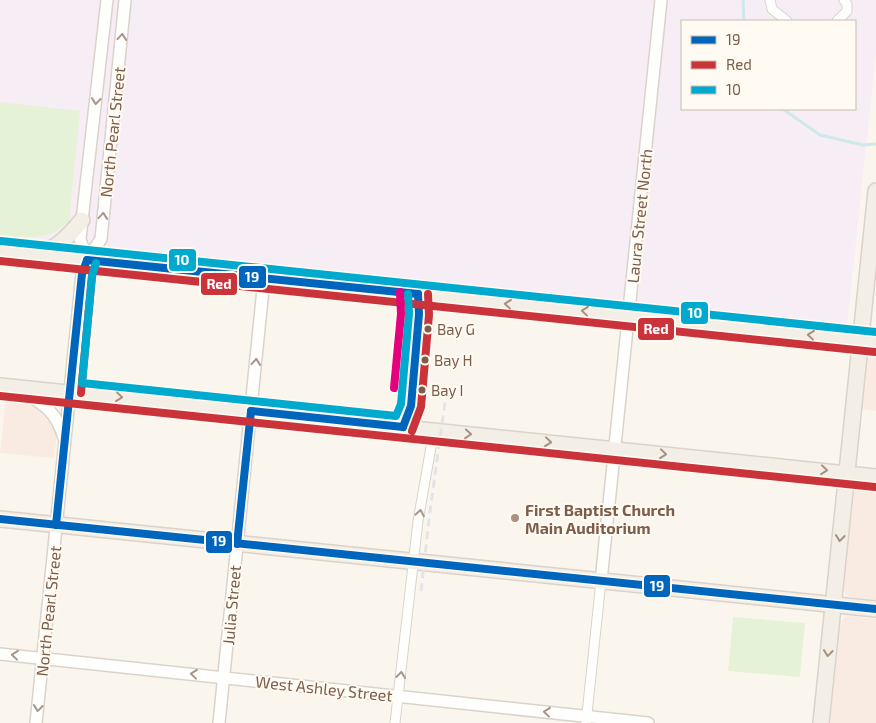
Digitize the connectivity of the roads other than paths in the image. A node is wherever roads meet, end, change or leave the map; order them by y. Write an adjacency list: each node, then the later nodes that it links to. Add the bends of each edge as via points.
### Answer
1 (107, 0): 10 (street, North Pearl Street, one-way to 10)
2 (125, 0): 13 (street, North Pearl Street, one-way to 2, via 101,239)
3 (661, 0): 15 (street, Laura Street North)
4 (770, 0): 6 (street, via 772,9)
5 (844, 0): 7 (street, via 847,11)
6 (786, 20)
7 (838, 20)
8 (876, 191): 9 (main road)
9 (875, 210): 16 (main road)
10 (82, 220): 12 (main road, via 59,244 46,252); 13 (street, North Pearl Street, via 80,238)
11 (0, 252): 12 (main road)
12 (31, 255): 13 (main road)
13 (87, 260): 14 (main road); 20 (street, North Pearl Street, via 82,274)
14 (264, 278): 15 (main road, one-way to 14); 21 (street, Julia Street, one-way to 14)
15 (628, 316): 16 (main road, one-way to 15); 24 (street, Laura Street North)
16 (860, 340): 17 (main road); 25 (main road)
17 (876, 342)
18 (0, 386): 19 (main road)
19 (16, 387): 20 (main road); 23 (street, via 53,414 61,427)
20 (70, 392): 21 (main road, one-way to 21); 23 (street, North Pearl Street)
21 (251, 411): 22 (main road); 29 (street, Julia Street)
22 (434, 430): 24 (main road, one-way to 24); 30 (street, one-way to 22)
23 (65, 444): 28 (street, North Pearl Street)
24 (614, 449): 25 (main road, one-way to 25); 31 (street, Laura Street North)
25 (847, 473): 26 (main road); 32 (main road, one-way to 32)
26 (876, 477)
27 (0, 519): 28 (main road)
28 (56, 525): 29 (main road); 35 (street, North Pearl Street)
29 (237, 544): 30 (main road); 36 (street, Julia Street)
30 (413, 562): 31 (main road); 37 (street, one-way to 30)
31 (601, 581): 32 (main road); 38 (street)
32 (833, 605): 33 (main road); 43 (main road, one-way to 43)
33 (876, 609)
34 (0, 654): 35 (street, West Ashley Street, one-way to 34)
35 (43, 658): 36 (street, West Ashley Street, one-way to 35); 39 (street, North Pearl Street, one-way to 39)
36 (224, 678): 37 (street, West Ashley Street); 40 (street, Julia Street)
37 (398, 696): 38 (street, West Ashley Street, one-way to 37); 41 (street)
38 (586, 720): 42 (street, West Ashley Street)
39 (36, 723)
40 (219, 723)
41 (396, 723)
42 (648, 723)
43 (821, 723)

